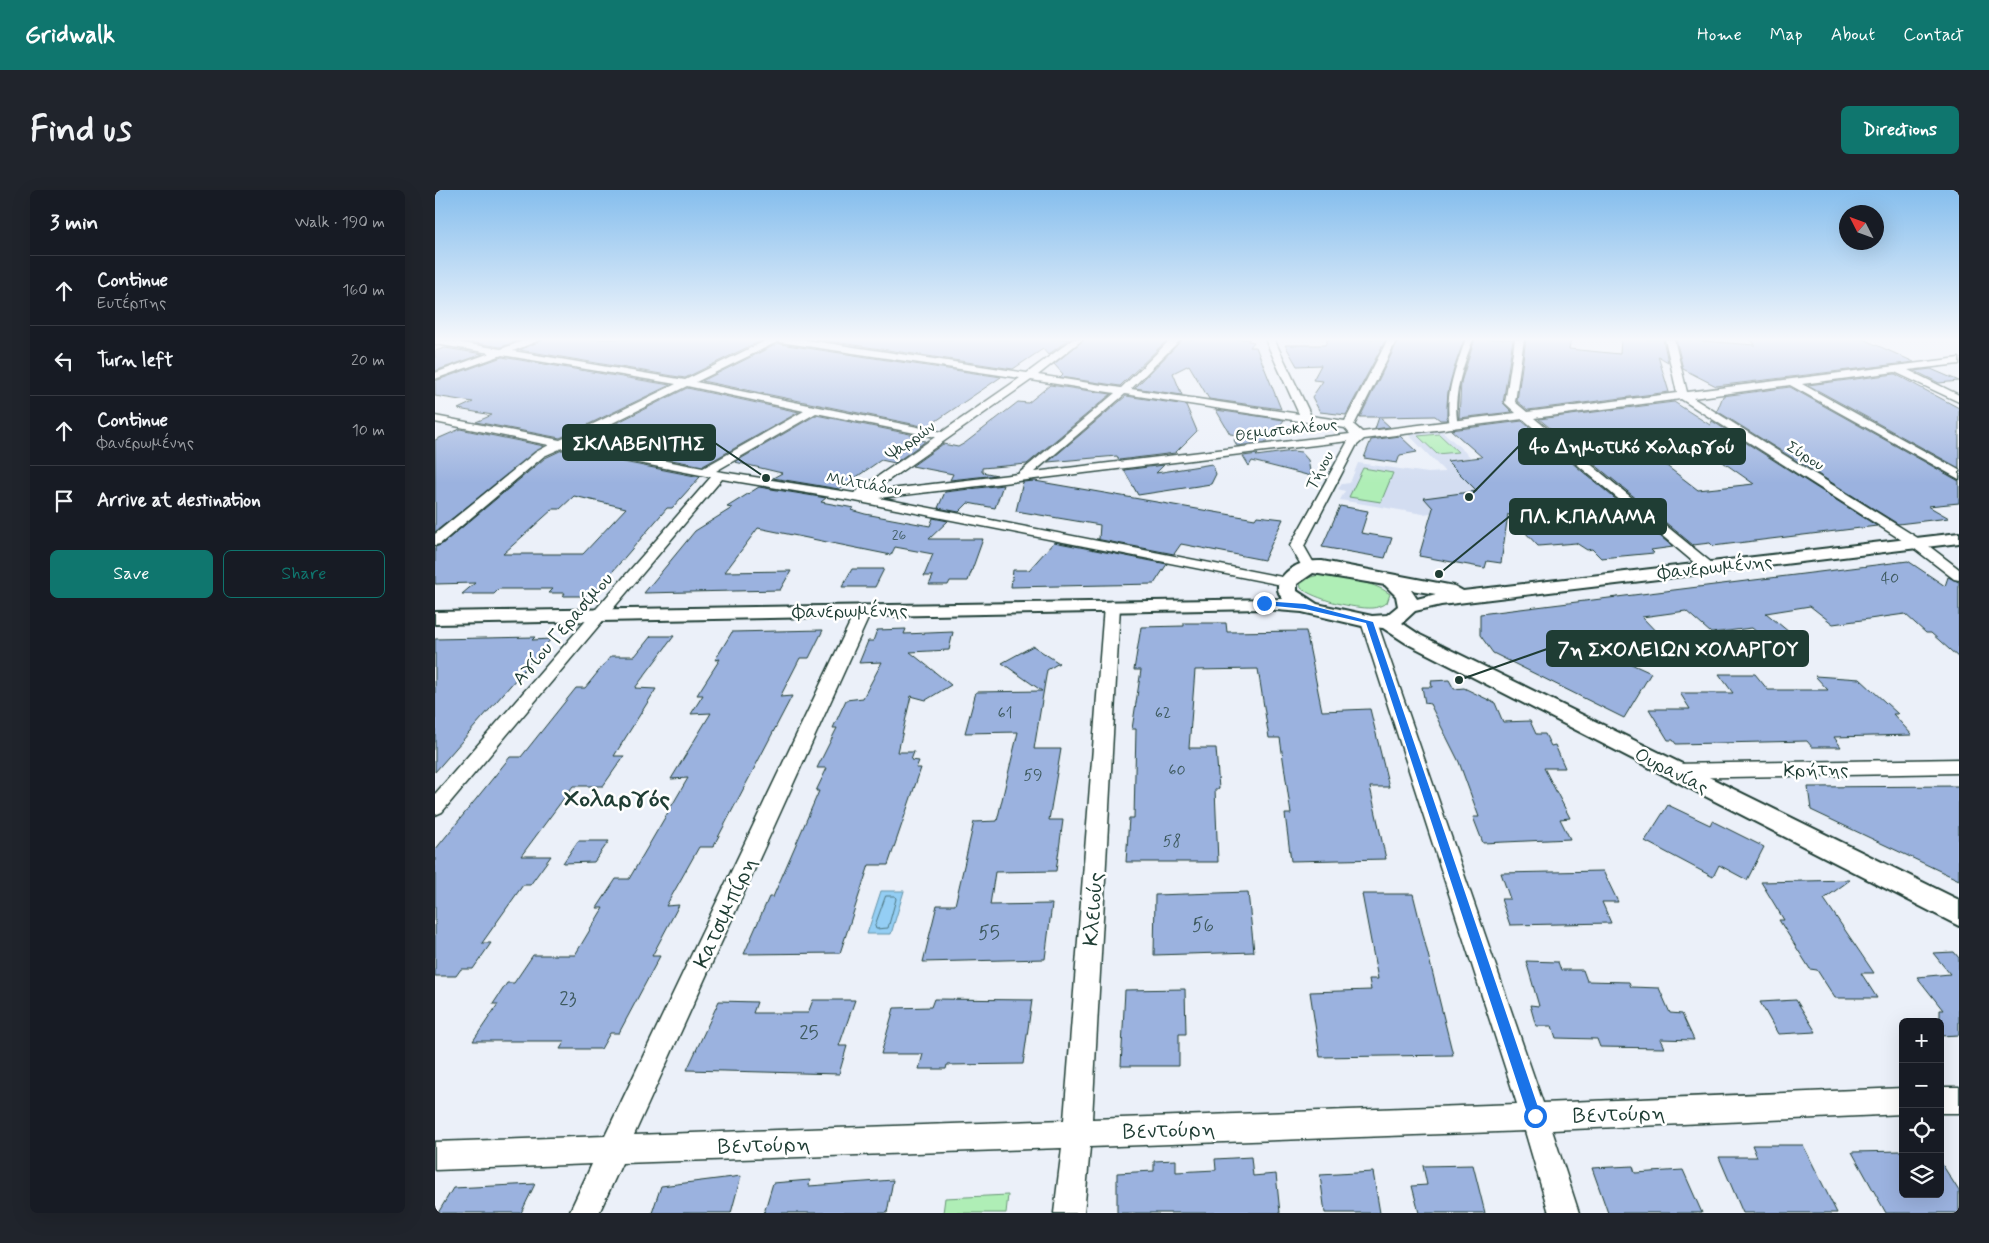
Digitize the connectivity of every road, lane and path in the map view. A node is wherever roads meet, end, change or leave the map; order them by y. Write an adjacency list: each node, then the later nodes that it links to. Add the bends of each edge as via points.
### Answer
1 (678, 387): 25 (street)
2 (704, 387): 17 (street)
3 (1015, 387): 23 (street, Ψαρρών)
4 (1094, 387): 14 (street)
5 (1127, 387): 14 (street)
6 (1291, 387): 19 (street)
7 (1368, 387): 21 (street)
8 (1456, 387): 22 (street, via 1450,414)
9 (1512, 387): 18 (street, via 1509,403)
10 (1681, 387): 15 (street)
11 (1754, 387): 15 (street, Θεμιστοκλέους)
12 (1800, 387): 28 (street)
13 (1933, 387): 16 (street)
14 (1123, 391): 19 (street); 27 (street)
15 (1683, 396): 18 (street, Θεμιστοκλέους); 32 (street, Σύρου)
16 (1959, 399)
17 (813, 410): 23 (street); 26 (street, Αγίου Γερασίμου)
18 (1525, 416): 22 (street, Θεμιστοκλέους); 34 (street)
19 (1306, 418): 21 (street)
20 (438, 422): 25 (street, Μιλτιάδου)
21 (1348, 425): 24 (street)
22 (1454, 425): 24 (street, Θεμιστοκλέους)
23 (944, 436): 29 (street, Ψαρρών)
24 (1360, 437): 27 (street, Θεμιστοκλέους); 33 (street, Τήνου, via 1351,444 1297,546)
25 (560, 443): 26 (street, Μιλτιάδου); 31 (street, via 540,454)
26 (712, 473): 29 (street, Μιλτιάδου); 44 (street, Αγίου Γερασίμου)
27 (1023, 475): 29 (street, Θεμιστοκλέους)
28 (1959, 475)
29 (855, 497): 37 (street, Μιλτιάδου)
30 (1959, 538): 32 (street, Φανερωμένης)
31 (435, 542)
32 (1916, 543): 34 (street, Φανερωμένης); 35 (street, Σύρου)
33 (1309, 567): 36 (street, Φανερωμένης); 37 (street, Φανερωμένης)
34 (1708, 567): 38 (street, Φανερωμένης)
35 (1959, 576)
36 (1392, 582): 38 (street, Φανερωμένης); 42 (street, via 1403,592)
37 (1288, 587): 39 (street, Φανερωμένης, via 1279,600); 41 (street)
38 (1471, 595): 42 (street, Φανερωμένης)
39 (1264, 603): 40 (street, Φανερωμένης); 41 (street, Φανερωμένης)
40 (1112, 606): 43 (street, Φανερωμένης); 55 (street, Κλειούς)
41 (1305, 606): 46 (street, Ουρανίας)
42 (1408, 607): 46 (street, via 1401,616)
43 (864, 610): 44 (street, Φανερωμένης); 56 (street, Κατσιμπίρη)
44 (601, 615): 45 (street, Φανερωμένης); 49 (street, Αγίου Γερασίμου)
45 (435, 618)
46 (1378, 622): 48 (street, Ουρανίας); 54 (street)
47 (1959, 766): 48 (street, Κρήτης)
48 (1673, 771): 50 (street, Ουρανίας)
49 (435, 807)
50 (1959, 914)
51 (1944, 1100): 52 (street)
52 (1959, 1100)
53 (1899, 1101): 54 (street, Βεντούρη)
54 (1535, 1116): 55 (street, Βεντούρη); 60 (street)
55 (1077, 1132): 56 (street, Βεντούρη); 59 (street, Κλειούς)
56 (614, 1150): 57 (street, Βεντούρη); 58 (street, Κατσιμπίρη)
57 (435, 1156)
58 (583, 1213)
59 (1069, 1213)
60 (1564, 1213)

